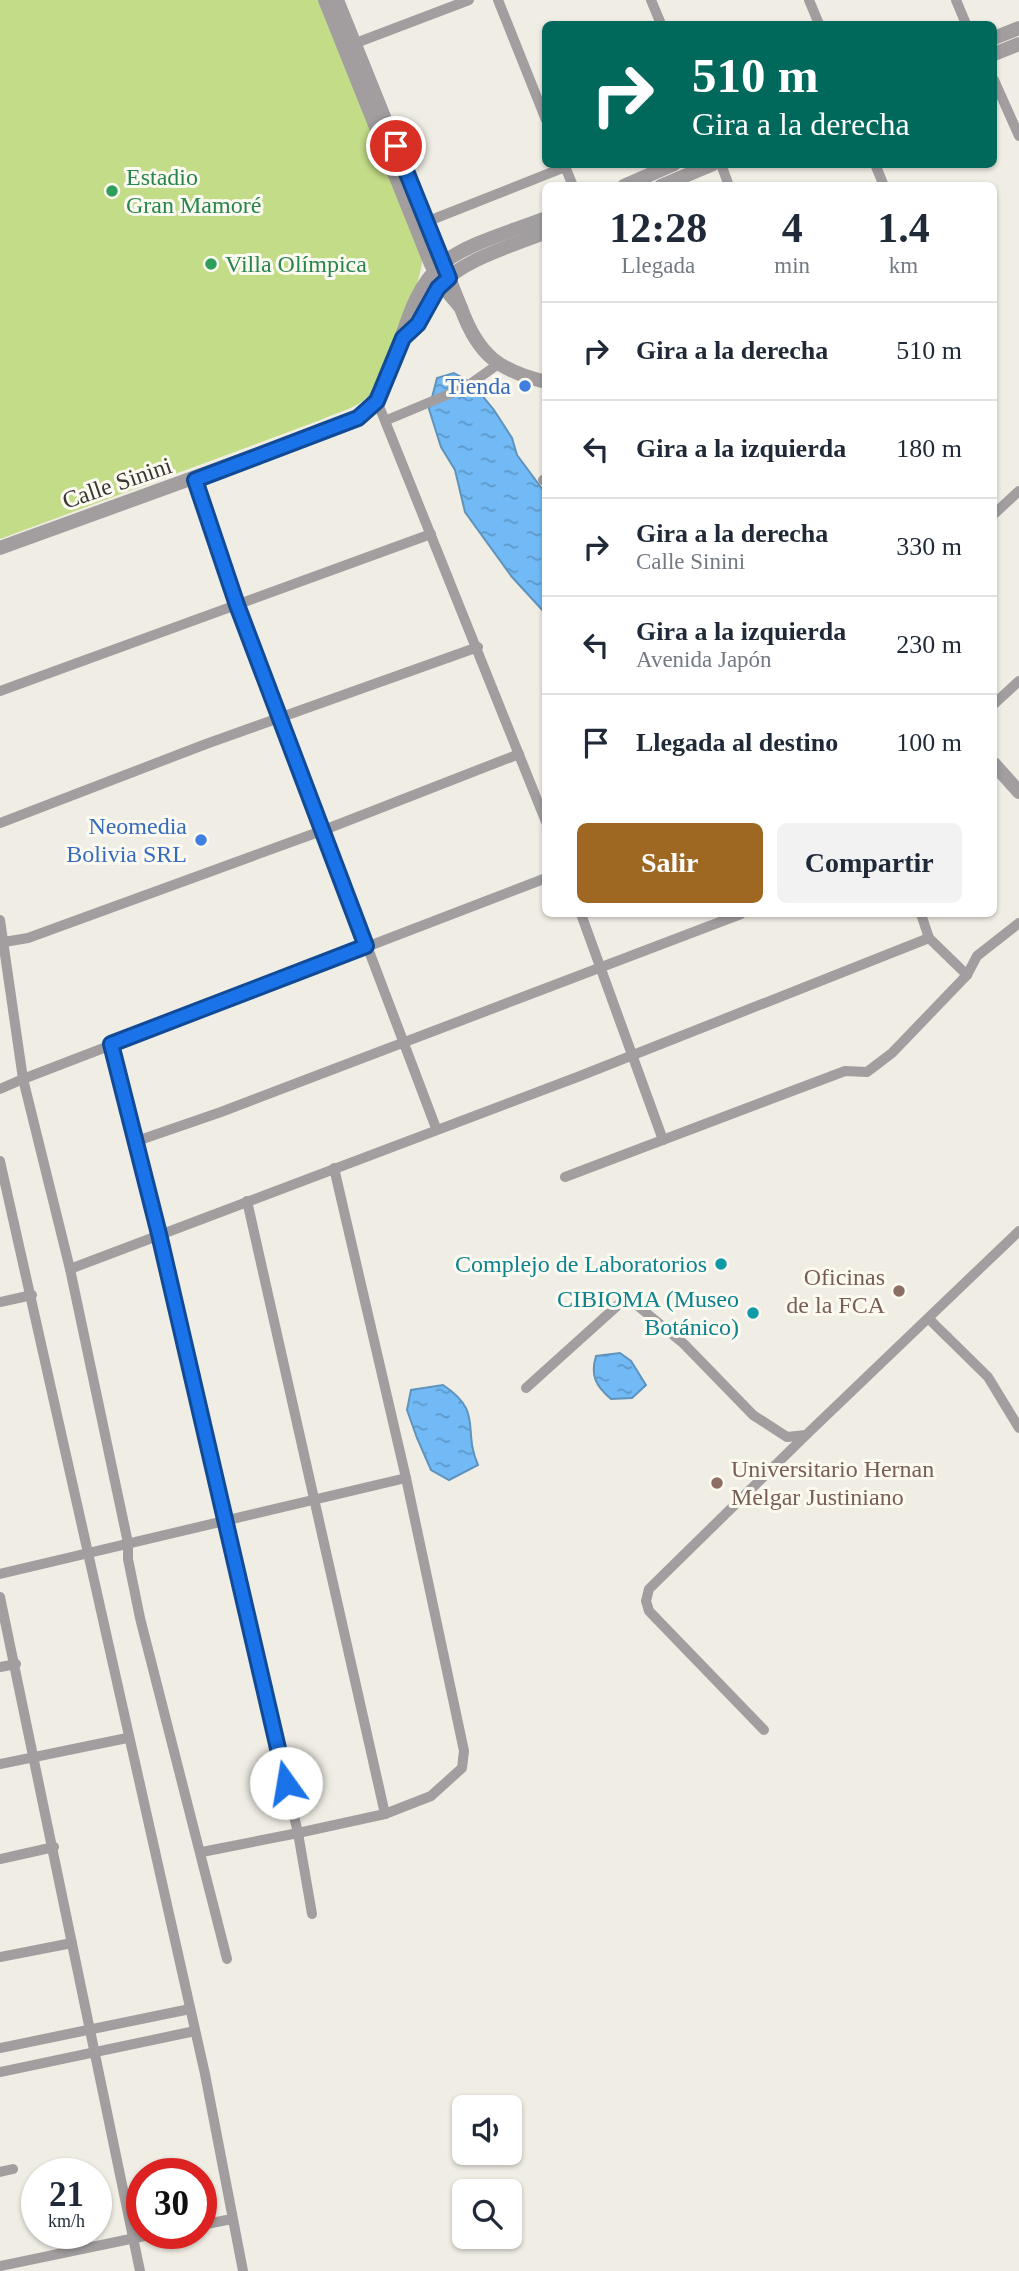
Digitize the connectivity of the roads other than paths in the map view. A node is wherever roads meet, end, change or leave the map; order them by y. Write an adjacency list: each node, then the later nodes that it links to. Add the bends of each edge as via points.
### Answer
1 (325, 0): 14 (street)
2 (337, 0): 14 (street)
3 (469, 0): 14 (street)
4 (498, 0): 17 (street)
5 (651, 0): 8 (street)
6 (809, 0): 9 (street)
7 (956, 0): 10 (street)
8 (660, 21)
9 (818, 21)
10 (965, 21)
11 (1019, 28): 12 (street)
12 (997, 37)
13 (1019, 44): 15 (street)
14 (350, 46): 24 (street); 26 (street)
15 (997, 53)
16 (997, 86): 18 (street)
17 (542, 110)
18 (1019, 136)
19 (560, 168): 24 (street)
20 (702, 168): 21 (street)
21 (680, 176): 22 (street)
22 (646, 182)
23 (542, 220): 26 (street, via 462,252)
24 (426, 222): 26 (street)
25 (542, 234): 26 (street)
26 (442, 274): 27 (street, via 478,343); 29 (street, via 418,324 403,338)
27 (497, 365): 28 (street); 30 (street, via 466,387)
28 (542, 381)
29 (377, 401): 30 (street); 31 (street, Calle Sinini, via 347,423)
30 (387, 420): 34 (street)
31 (195, 480): 35 (street, Calle Sinini); 36 (street)
32 (1019, 491): 33 (street)
33 (997, 511)
34 (431, 534): 36 (street); 37 (street)
35 (0, 548)
36 (237, 605): 39 (street); 41 (street)
37 (478, 647): 41 (street); 42 (street)
38 (1019, 681): 40 (street)
39 (0, 691)
40 (997, 701)
41 (281, 719): 46 (street); 47 (street)
42 (519, 754): 45 (street); 47 (street)
43 (997, 767): 44 (street)
44 (1019, 792)
45 (542, 812)
46 (0, 823)
47 (324, 830): 55 (street, via 28,938); 56 (street)
48 (542, 880): 56 (street)
49 (582, 917): 57 (street)
50 (733, 917): 57 (street)
51 (922, 917): 54 (street)
52 (0, 920): 55 (street)
53 (1019, 923): 58 (street, via 977,956)
54 (929, 939): 58 (street); 61 (street)
55 (4, 942): 62 (street)
56 (366, 946): 59 (street); 60 (street)
57 (601, 966): 59 (street); 61 (street)
58 (967, 975): 65 (street, via 892,1053 867,1072 845,1071)
59 (404, 1043): 64 (street); 66 (street)
60 (111, 1044): 62 (street); 66 (street)
61 (633, 1056): 64 (street); 65 (street)
62 (23, 1079): 63 (street); 73 (street)
63 (0, 1089)
64 (436, 1128): 68 (street)
65 (663, 1140): 69 (street)
66 (134, 1142): 72 (street)
67 (0, 1161): 74 (street)
68 (334, 1168): 70 (street); 80 (street)
69 (565, 1177)
70 (247, 1201): 72 (street); 81 (street)
71 (1019, 1231): 76 (street)
72 (159, 1234): 73 (street); 82 (street)
73 (70, 1269): 83 (street)
74 (32, 1295): 75 (street); 84 (street)
75 (0, 1302)
76 (929, 1319): 78 (street, via 988,1377); 79 (street)
77 (526, 1388): 79 (street, via 627,1297 684,1344 753,1415 787,1437)
78 (1019, 1428)
79 (806, 1435): 89 (street, via 649,1589 646,1601 649,1611)
80 (406, 1478): 81 (street); 93 (street, via 464,1751 462,1768 431,1796)
81 (316, 1500): 82 (street); 93 (street)
82 (226, 1520): 83 (street); 94 (street)
83 (128, 1543): 84 (street); 96 (street, via 140,1618)
84 (87, 1554): 85 (street); 90 (street)
85 (0, 1574)
86 (0, 1597): 87 (street)
87 (16, 1664): 88 (street); 91 (street)
88 (0, 1667)
89 (764, 1730)
90 (127, 1738): 91 (street); 102 (street)
91 (36, 1756): 92 (street); 95 (street)
92 (0, 1764)
93 (385, 1814): 94 (street)
94 (298, 1833): 96 (street); 98 (street)
95 (54, 1847): 97 (street); 99 (street)
96 (202, 1852): 101 (street)
97 (0, 1858)
98 (312, 1914)
99 (72, 1943): 100 (street); 103 (street)
100 (0, 1957)
101 (227, 1959)
102 (190, 2009): 103 (street); 104 (street)
103 (90, 2028): 105 (street); 106 (street)
104 (195, 2031): 106 (street); 111 (street)
105 (0, 2048)
106 (95, 2052): 107 (street); 110 (street)
107 (0, 2072)
108 (13, 2169): 109 (street)
109 (0, 2172)
110 (126, 2204)
111 (232, 2219): 112 (street); 117 (street)
112 (217, 2222)
113 (126, 2239): 115 (street)
114 (135, 2249): 116 (street)
115 (0, 2266)
116 (140, 2271)
117 (243, 2271)

